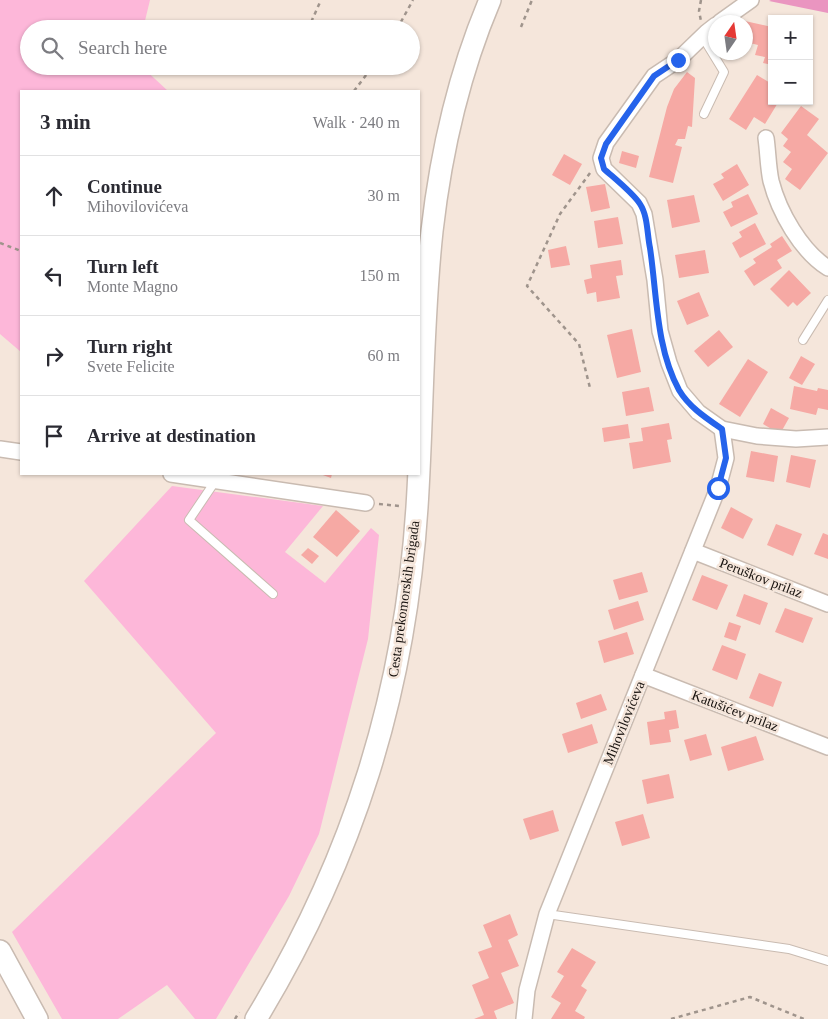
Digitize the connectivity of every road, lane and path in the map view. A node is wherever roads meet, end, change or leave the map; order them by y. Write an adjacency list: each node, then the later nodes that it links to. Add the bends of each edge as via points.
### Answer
1 (321, 0): 8 (path)
2 (413, 0): 9 (path)
3 (532, 0): 10 (path)
4 (700, 0): 11 (path, via 699,16)
5 (751, 0): 7 (street)
6 (489, 2): 25 (main road, Cesta prekomorskih brigada, via 452,117 437,193 426,310)
7 (730, 15)
8 (312, 20)
9 (402, 20)
10 (520, 27)
11 (708, 31): 17 (street, via 678,60 654,76 606,144)
12 (719, 60): 15 (lane, via 724,72)
13 (366, 75): 14 (path)
14 (355, 90)
15 (704, 114)
16 (766, 138): 20 (street, via 771,181 786,219 801,242)
17 (601, 158): 23 (path, via 560,214 527,286 579,344); 24 (street, via 604,169 639,203 644,214 660,331 668,363 680,391 698,412)
18 (0, 243): 19 (path)
19 (20, 251)
20 (828, 268)
21 (828, 300): 22 (lane)
22 (803, 340)
23 (590, 388)
24 (722, 429): 26 (street, via 777,438); 36 (street, Mihovilovićeva, via 726,458)
25 (420, 432)
26 (828, 437)
27 (0, 449): 28 (street)
28 (20, 452)
29 (178, 475): 31 (street)
30 (418, 475): 44 (main road, Cesta prekomorskih brigada, via 405,618 369,774 326,888 285,971)
31 (216, 480): 33 (street); 37 (lane, via 189,520)
32 (400, 498): 34 (path)
33 (366, 503): 34 (path)
34 (400, 506): 35 (path)
35 (400, 511)
36 (693, 551): 38 (street, Peruškov prilaz); 39 (street, Mihovilovićeva)
37 (273, 594)
38 (828, 604)
39 (643, 675): 40 (street, Katušićev prilaz); 41 (street, Mihovilovićeva)
40 (828, 747)
41 (547, 914): 43 (lane, via 789,949); 47 (street, Mihovilovićeva, via 527,990)
42 (0, 951): 45 (main road)
43 (828, 961)
44 (248, 1015): 46 (path)
45 (37, 1019)
46 (235, 1019)
47 (524, 1019)
48 (672, 1019): 49 (path, via 750,997)
49 (804, 1019)

